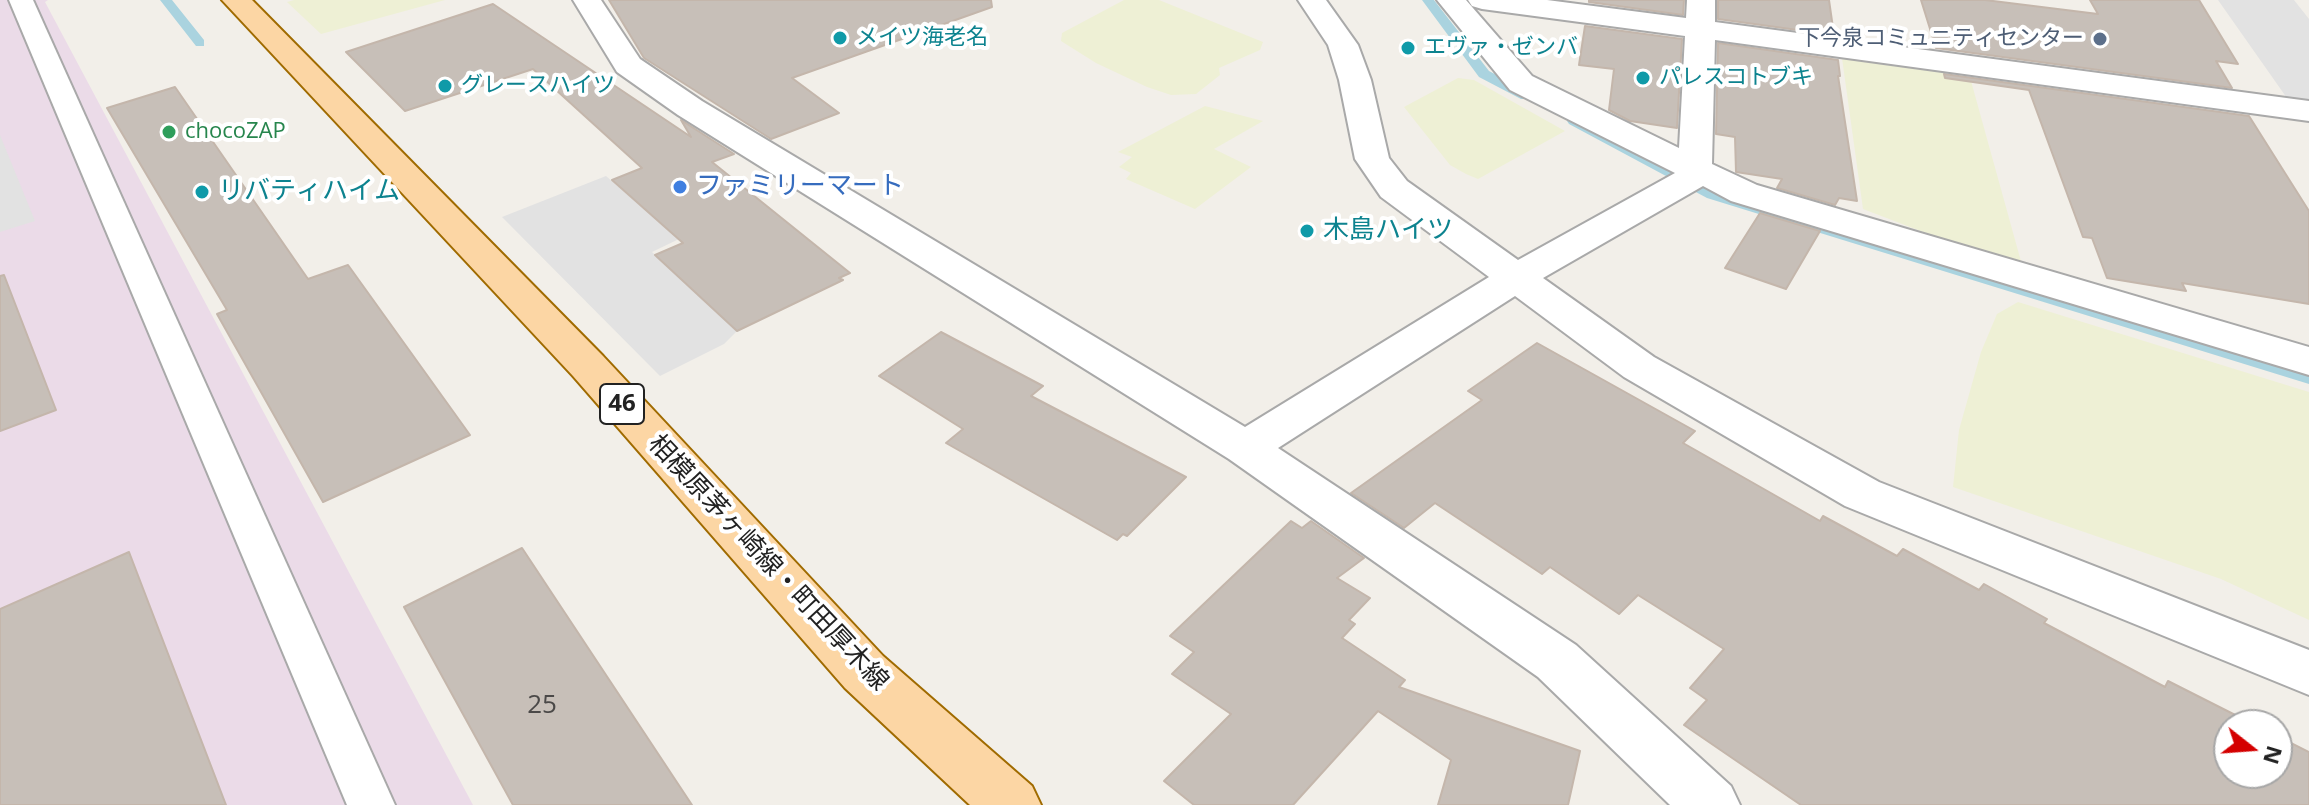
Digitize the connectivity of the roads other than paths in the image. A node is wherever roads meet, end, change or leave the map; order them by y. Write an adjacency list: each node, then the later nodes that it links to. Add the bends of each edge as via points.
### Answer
1 (21, 0): 14 (lane)
2 (236, 0): 15 (main road, 相模原茅ヶ崎線・町田厚木線 / 46, via 588,366 864,672)
3 (587, 0): 12 (street, via 628,65 690,108)
4 (1312, 0): 10 (street, via 1343,45 1372,159 1394,189)
5 (1451, 0): 9 (street, via 1521,83)
6 (1482, 0): 7 (street)
7 (1701, 14): 8 (street); 9 (street)
8 (2309, 111)
9 (1686, 179): 10 (street); 11 (street)
10 (1515, 278): 12 (street); 13 (street, via 1639,367 1862,494)
11 (2309, 361)
12 (1245, 448): 16 (street, via 1557,661)
13 (2309, 673)
14 (371, 805)
15 (1011, 805)
16 (1710, 805)

